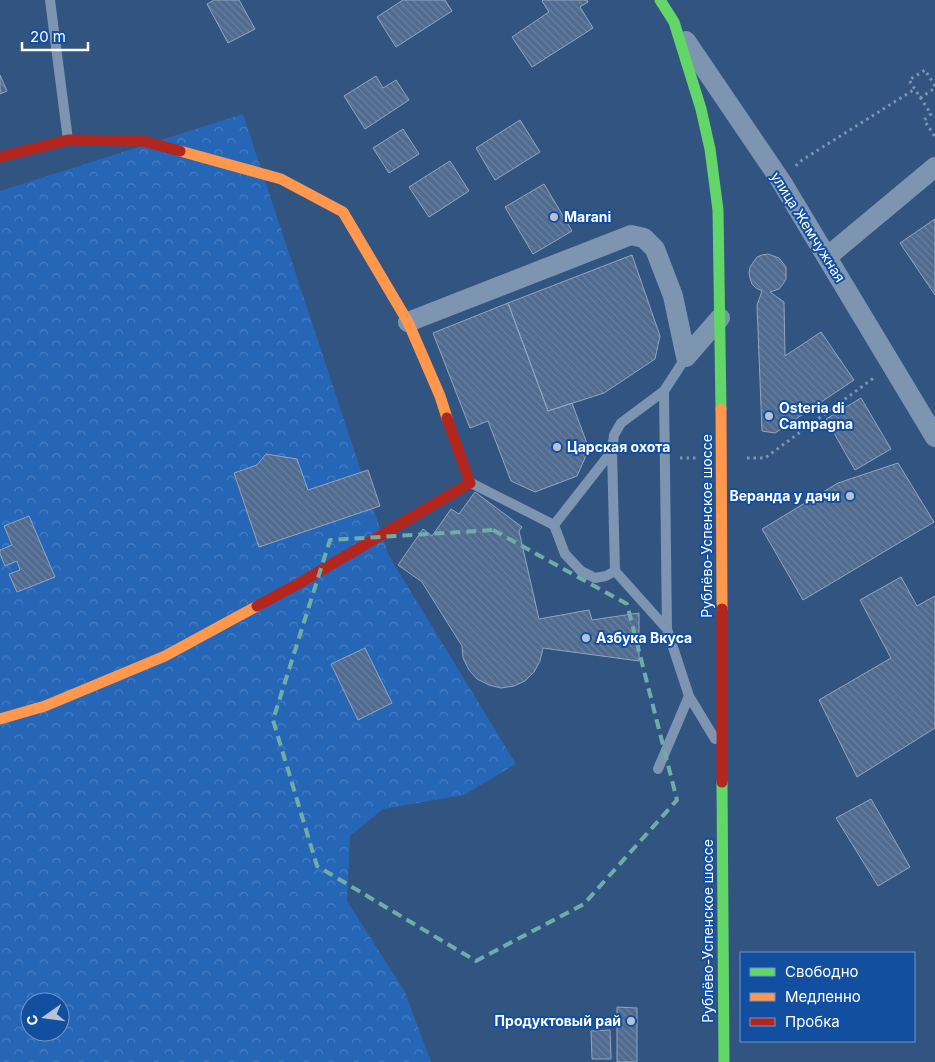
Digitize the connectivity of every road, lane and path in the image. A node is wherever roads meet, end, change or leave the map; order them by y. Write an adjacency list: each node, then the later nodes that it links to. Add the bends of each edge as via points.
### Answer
1 (50, 0): 8 (lane)
2 (660, 0): 3 (street, Рублёво-Успенское шоссе)
3 (674, 22): 12 (street, улица Жемчужная, via 781,181); 13 (street, Рублёво-Успенское шоссе, via 710,149 718,210)
4 (935, 87): 5 (path, via 925,70 909,80); 6 (path)
5 (915, 89): 6 (path); 10 (path)
6 (920, 98): 7 (path, via 931,114 924,120)
7 (935, 137)
8 (68, 140): 9 (street); 14 (street, via 143,141 281,179 312,195 343,212)
9 (0, 157)
10 (799, 162)
11 (935, 167): 12 (street)
12 (827, 257): 16 (street, улица Жемчужная)
13 (720, 318): 15 (street); 29 (street, Рублёво-Успенское шоссе)
14 (408, 322): 15 (street, via 631,235 644,238 654,249 673,296); 23 (street, via 440,396)
15 (686, 358): 17 (lane)
16 (892, 364): 18 (street, улица Жемчужная); 22 (path, via 766,458)
17 (664, 391): 19 (lane, via 621,422 614,435); 20 (lane)
18 (935, 437)
19 (612, 451): 24 (lane); 25 (lane)
20 (665, 458): 21 (path); 26 (lane)
21 (700, 458)
22 (747, 458)
23 (470, 482): 24 (lane); 28 (street, via 298,584 165,656 45,706)
24 (554, 525): 25 (lane, via 565,554 581,571 595,578)
25 (615, 571): 26 (lane)
26 (667, 629): 27 (lane)
27 (689, 696): 29 (lane); 30 (lane)
28 (0, 719)
29 (722, 752): 31 (street, Рублёво-Успенское шоссе)
30 (658, 769)
31 (724, 1062)

